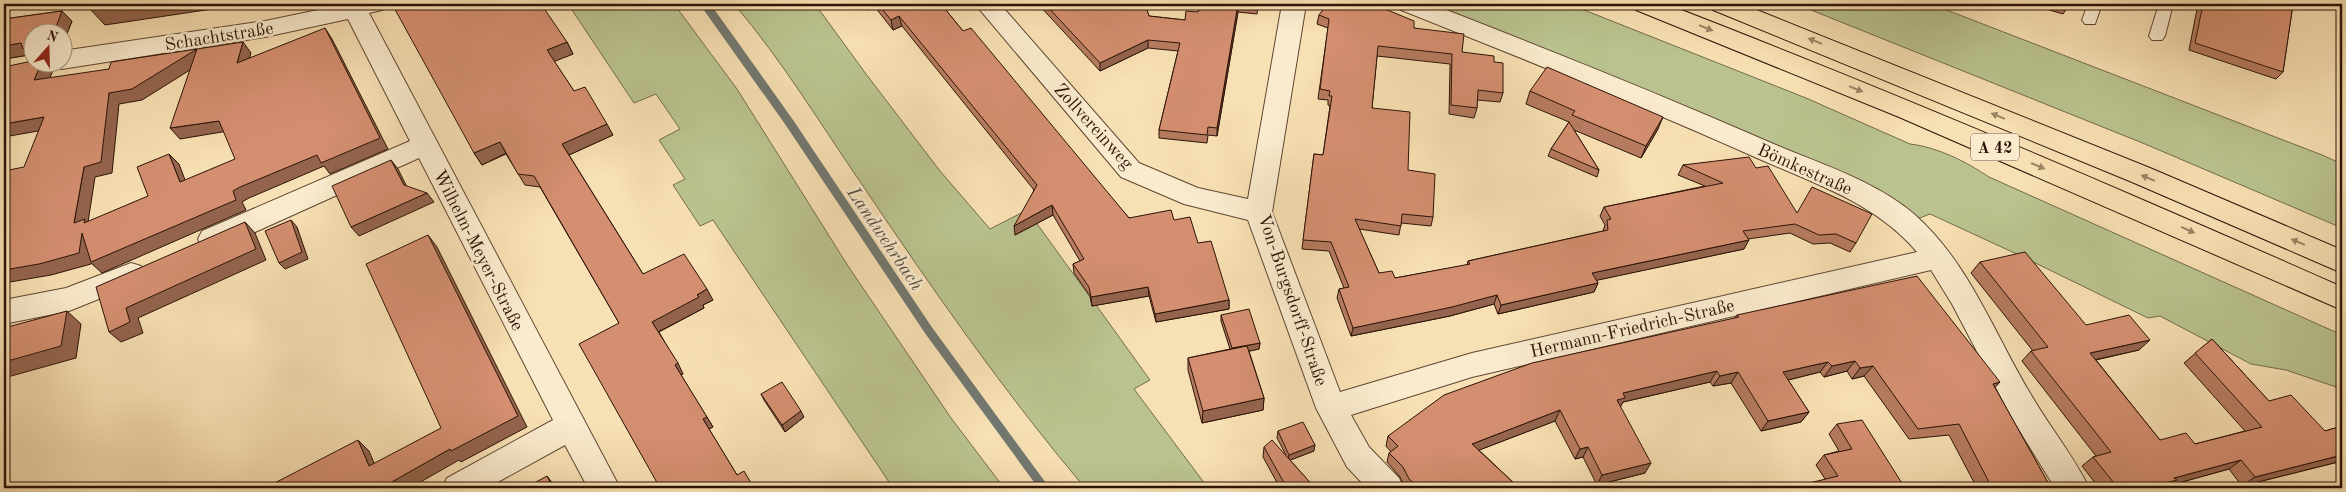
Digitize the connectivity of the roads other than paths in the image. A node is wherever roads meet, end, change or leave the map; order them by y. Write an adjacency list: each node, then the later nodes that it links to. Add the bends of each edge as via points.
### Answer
1 (987, 4): 13 (street, Zollvereinweg, via 1130,170 1193,197)
2 (1294, 4): 13 (street, Von-Burgsdorff-Straße)
3 (1408, 4): 15 (street, Bömkestraße, via 1590,75 1851,189 1903,219)
4 (1644, 4): 18 (highway, A 42, one-way to 18, via 1950,128)
5 (1721, 4): 16 (highway, A 42, one-way to 5, via 2141,175)
6 (2096, 4): 9 (lane)
7 (2166, 4): 10 (lane)
8 (365, 7): 11 (street, Schachtstraße, via 265,29); 12 (street, Wilhelm-Meyer-Straße)
9 (2090, 20)
10 (2157, 36)
11 (72, 59)
12 (425, 145): 14 (street); 21 (street, Wilhelm-Meyer-Straße)
13 (1259, 212): 20 (street, Von-Burgsdorff-Straße)
14 (191, 248)
15 (1936, 258): 20 (street, Hermann-Friedrich-Straße, via 1472,365); 25 (street, Bömkestraße, via 2031,426)
16 (2342, 262)
17 (155, 264): 19 (street, via 69,299)
18 (2342, 299)
19 (4, 312)
20 (1331, 408): 24 (street, Von-Burgsdorff-Straße, via 1358,457)
21 (571, 426): 22 (street); 23 (street, Wilhelm-Meyer-Straße)
22 (458, 488)
23 (604, 488)
24 (1388, 488)
25 (2073, 488)

